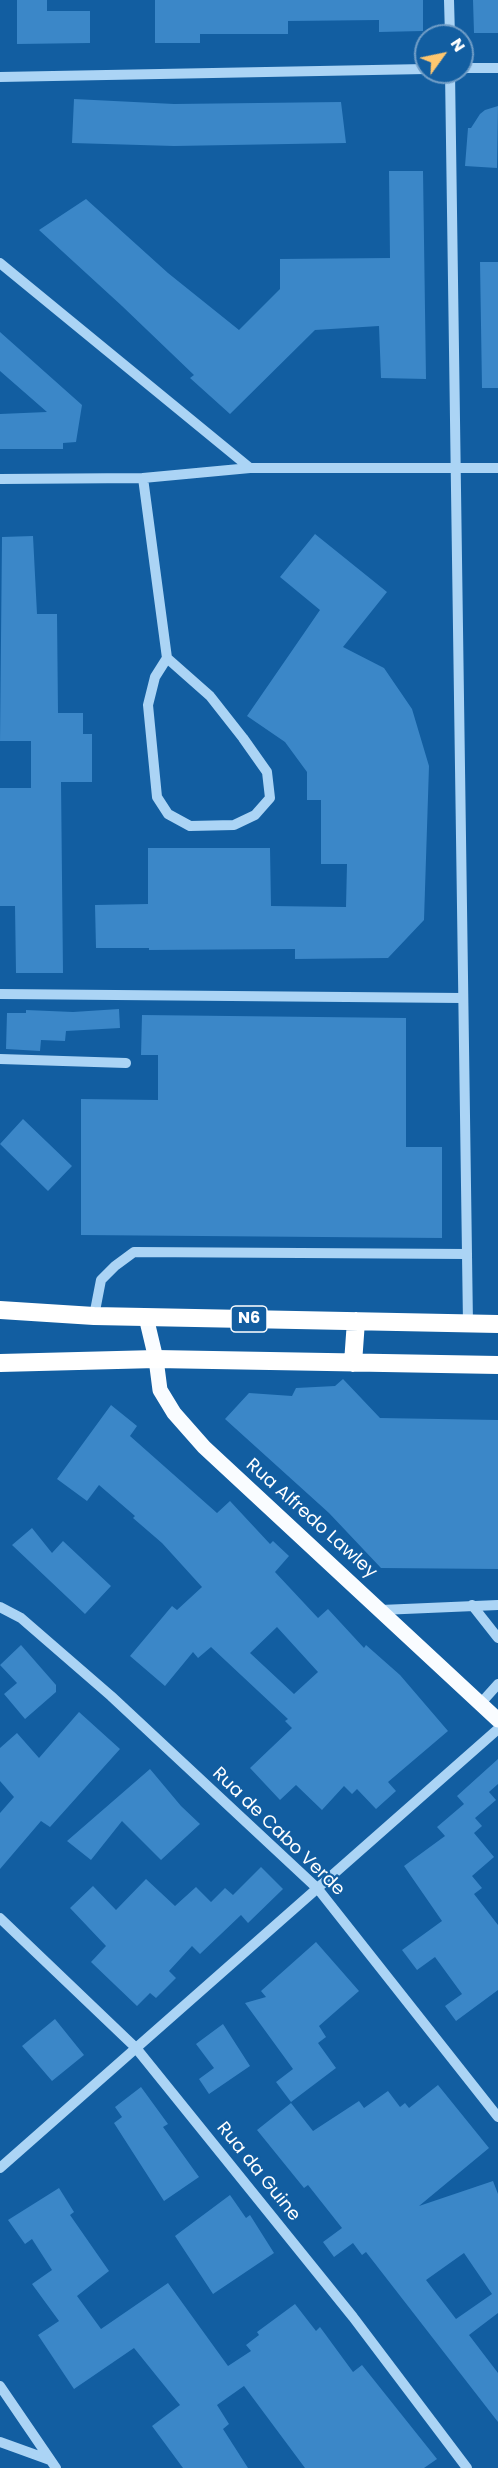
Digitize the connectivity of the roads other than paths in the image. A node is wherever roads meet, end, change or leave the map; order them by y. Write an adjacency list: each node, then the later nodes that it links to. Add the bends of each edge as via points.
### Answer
1 (449, 0): 2 (street)
2 (450, 24)
3 (474, 68): 4 (street)
4 (498, 68)
5 (414, 69): 6 (street)
6 (0, 78)
7 (450, 84): 11 (street)
8 (0, 263): 9 (street)
9 (250, 468): 11 (street); 13 (street)
10 (498, 468): 11 (street)
11 (455, 469): 16 (street)
12 (0, 478): 13 (street)
13 (143, 478): 14 (street)
14 (167, 658): 14 (street, via 210,696 267,772 270,798 255,815 234,825 190,826 168,814 157,798 148,705 155,677)
15 (0, 993): 16 (street)
16 (462, 998): 19 (street)
17 (0, 1059): 18 (street)
18 (126, 1063)
19 (467, 1254): 21 (street, via 134,1252 101,1280); 24 (street)
20 (0, 1310): 21 (highway, N6)
21 (94, 1316): 22 (highway, N6)
22 (146, 1317): 23 (highway, N6); 26 (main road, Rua Alfredo Lawley)
23 (356, 1321): 24 (highway, N6); 28 (highway)
24 (468, 1324): 25 (highway, N6)
25 (498, 1324)
26 (156, 1359): 27 (highway); 28 (highway); 33 (main road, Rua Alfredo Lawley, via 160,1390 204,1448)
27 (0, 1363)
28 (353, 1363): 29 (highway)
29 (498, 1365)
30 (472, 1605): 31 (street); 33 (street); 34 (street)
31 (498, 1605)
32 (0, 1607): 39 (street, Rua de Cabo Verde, via 21,1618 111,1696)
33 (381, 1610): 36 (main road, Rua Alfredo Lawley)
34 (498, 1638)
35 (498, 1684): 36 (street)
36 (482, 1702): 37 (main road, Rua Alfredo Lawley)
37 (498, 1720)
38 (498, 1729): 39 (street)
39 (318, 1889): 41 (street); 42 (street, Rua de Cabo Verde)
40 (0, 1918): 41 (street, Rua da Guine)
41 (136, 2048): 43 (street); 47 (street, Rua da Guine, via 353,2317)
42 (498, 2117)
43 (0, 2168)
44 (0, 2386): 46 (street)
45 (0, 2442): 46 (street)
46 (53, 2464)
47 (467, 2468)

